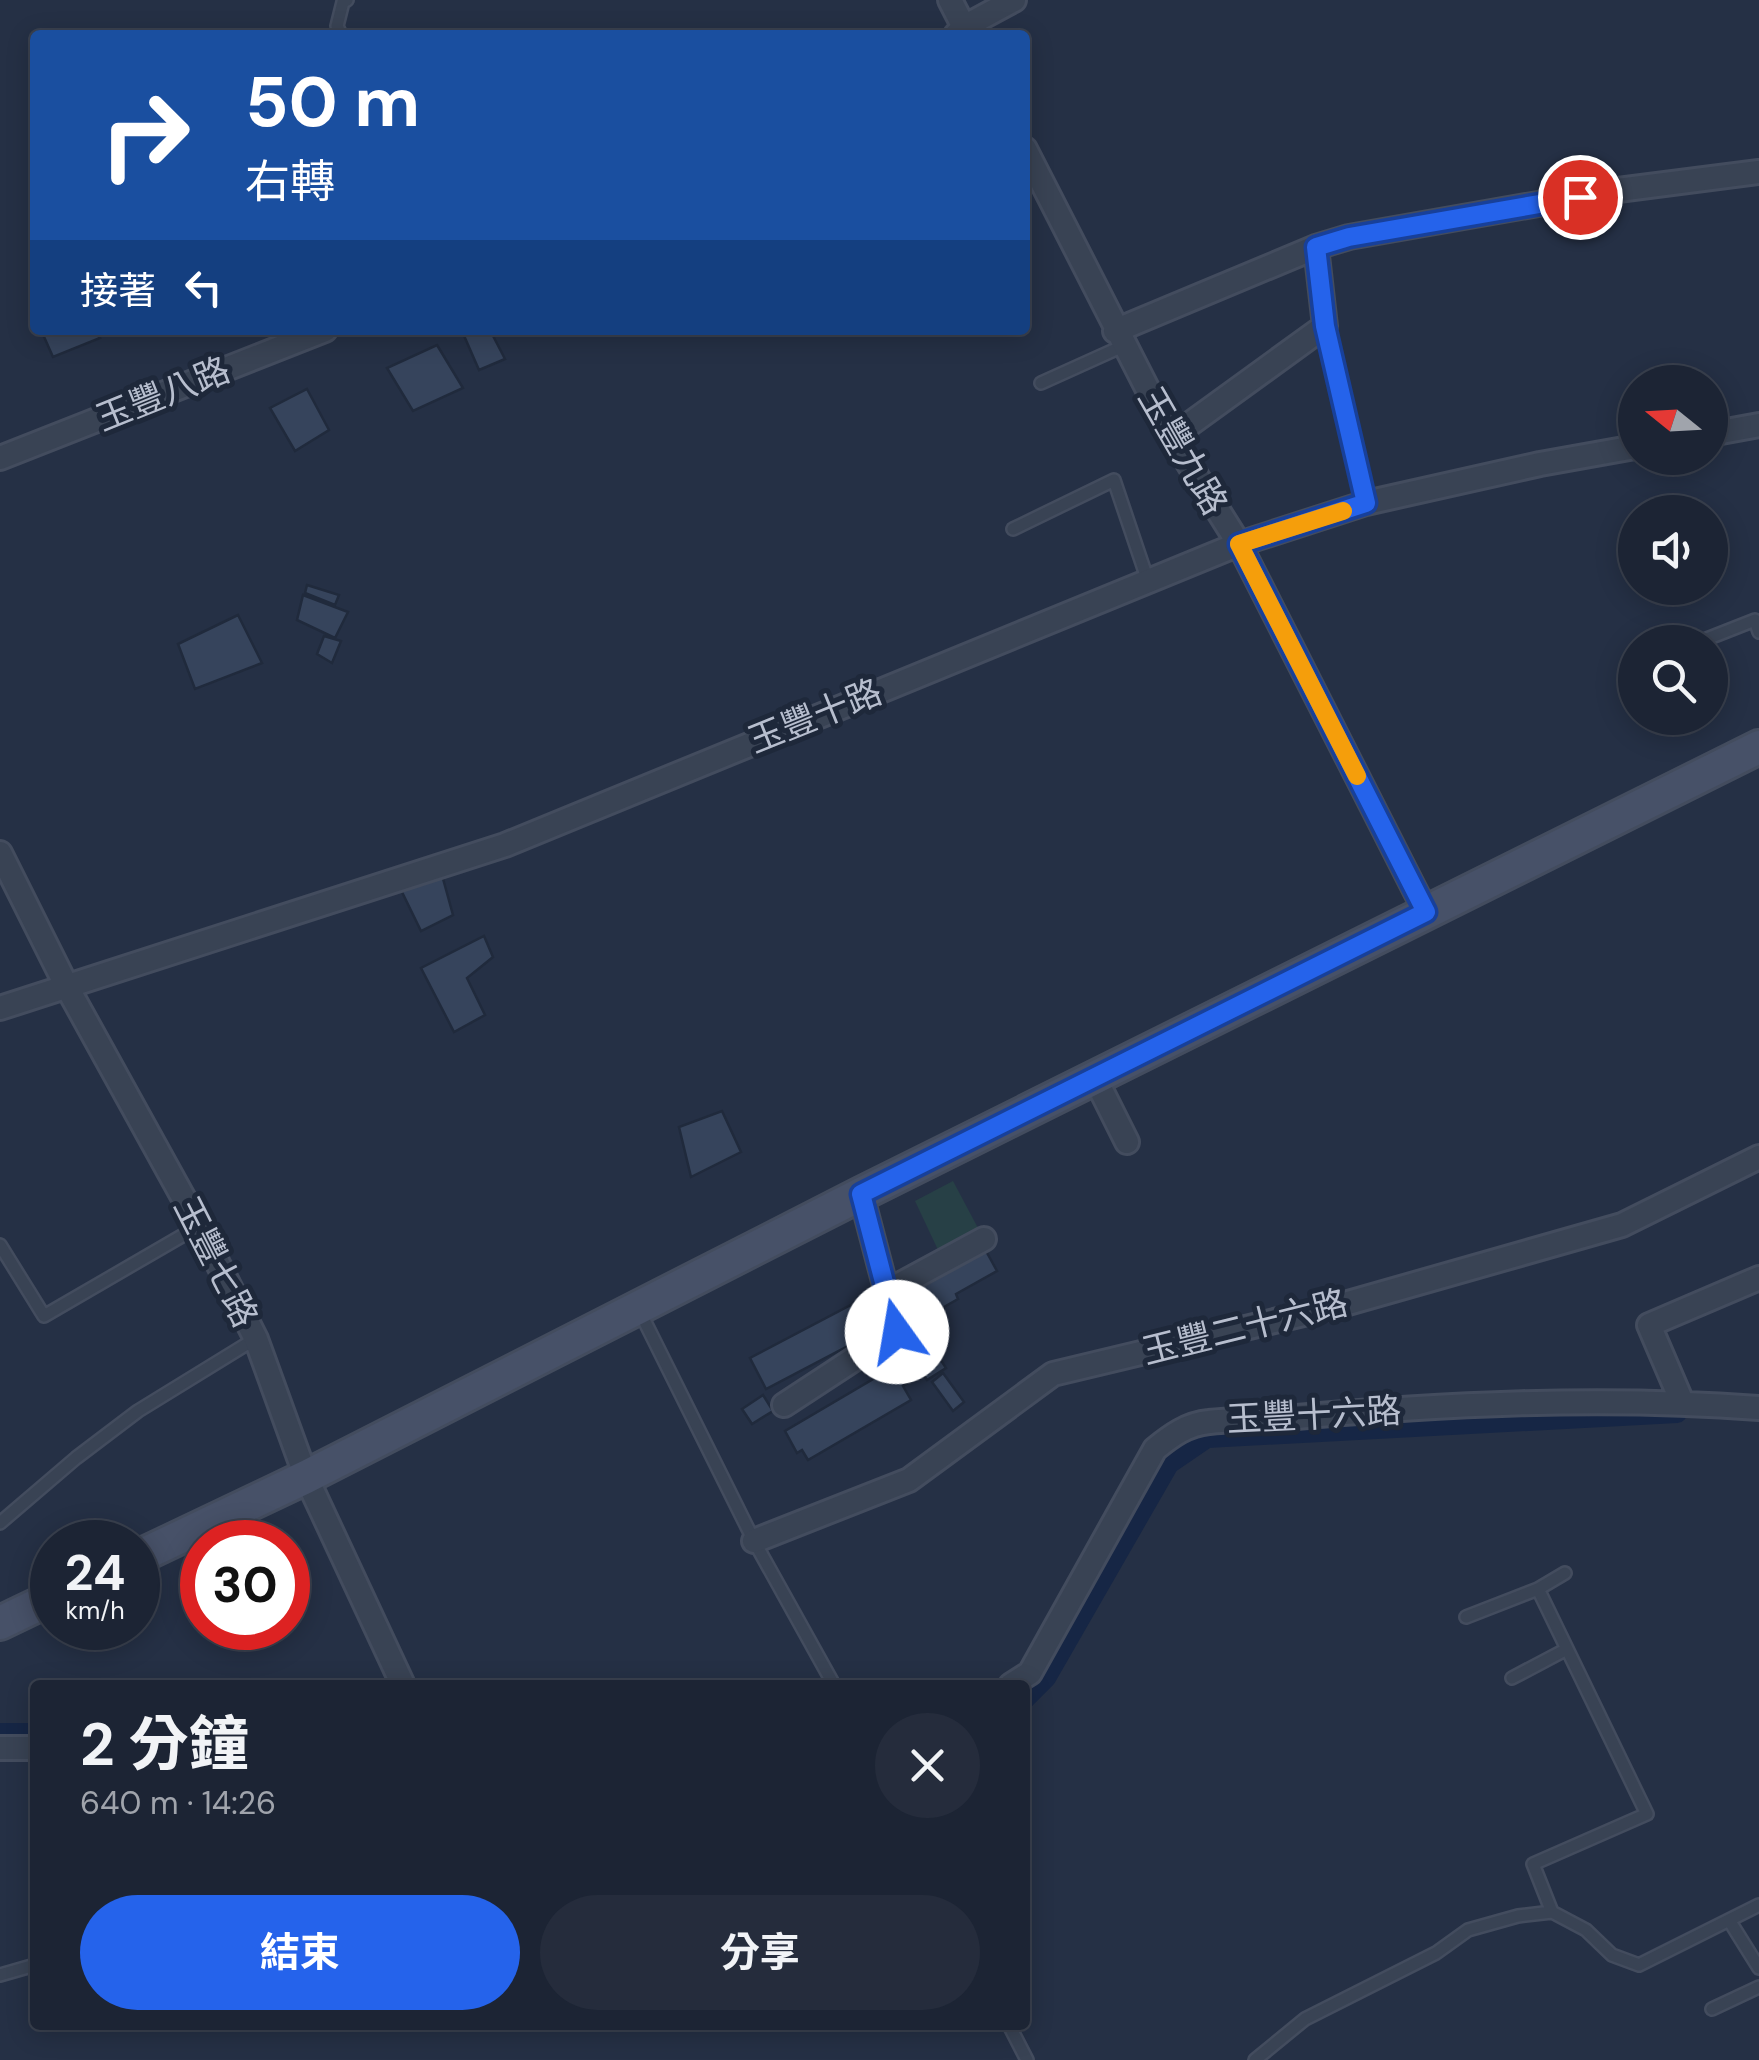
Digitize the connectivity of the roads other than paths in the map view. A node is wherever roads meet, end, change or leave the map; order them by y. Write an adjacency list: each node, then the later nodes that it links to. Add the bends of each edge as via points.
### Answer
1 (347, 0): 4 (lane)
2 (950, 0): 5 (street)
3 (1014, 0): 6 (street)
4 (339, 30)
5 (962, 30)
6 (966, 30)
7 (1030, 159): 12 (street, 玉豐九路)
8 (1759, 172): 9 (street, via 1598,194)
9 (1316, 247): 10 (street); 12 (street)
10 (1325, 326): 16 (street); 19 (lane)
11 (312, 335): 18 (street, 玉豐八路)
12 (1119, 339): 13 (lane); 16 (street, 玉豐九路)
13 (1041, 383)
14 (1759, 425): 15 (street)
15 (1728, 431)
16 (1172, 437): 21 (street, 玉豐九路)
17 (1618, 450): 19 (street, 玉豐十路)
18 (0, 458)
19 (1366, 503): 21 (street, 玉豐十路)
20 (1013, 529): 22 (lane, via 1114,480)
21 (1239, 544): 22 (street, 玉豐十路); 28 (street, 玉豐九路)
22 (1148, 581): 29 (street, 玉豐十路, via 505,844)
23 (1728, 630): 24 (lane, via 1754,620)
24 (1759, 632)
25 (1759, 747): 28 (main road)
26 (0, 852): 27 (street, 玉豐七路)
27 (8, 892): 29 (street, 玉豐七路)
28 (1426, 912): 31 (main road)
29 (67, 988): 30 (street, 玉豐十路); 35 (street, 玉豐七路)
30 (0, 1008)
31 (1095, 1078): 32 (street); 34 (main road)
32 (1127, 1142)
33 (1759, 1157): 47 (street, 玉豐二十六路, via 1622,1225 1341,1305 1053,1374 910,1480)
34 (861, 1194): 39 (street); 40 (main road)
35 (199, 1226): 37 (lane, via 44,1316); 41 (street, 玉豐七路)
36 (984, 1239): 39 (street)
37 (0, 1245)
38 (1759, 1278): 42 (street, via 1649,1325)
39 (888, 1291): 43 (street, via 897,1332)
40 (638, 1307): 45 (main road); 47 (lane)
41 (256, 1339): 45 (street, 玉豐七路); 46 (lane, via 138,1411)
42 (1682, 1402): 44 (street, 玉豐十六路); 58 (street, 玉豐十六路, via 1364,1411 1208,1422 1180,1430 1155,1449 1030,1673)
43 (784, 1405)
44 (1759, 1408)
45 (306, 1476): 48 (main road); 56 (street, 玉豐七路)
46 (0, 1524)
47 (754, 1541): 57 (lane)
48 (160, 1546)
49 (1565, 1574): 50 (lane)
50 (1538, 1589): 52 (lane); 54 (lane)
51 (30, 1609): 53 (main road)
52 (1466, 1616)
53 (0, 1623)
54 (1567, 1649): 55 (lane); 62 (lane, via 1647,1814 1533,1864)
55 (1512, 1678)
56 (401, 1680)
57 (831, 1680)
58 (1018, 1680)
59 (0, 1748): 60 (street)
60 (30, 1748)
61 (1759, 1905): 63 (lane)
62 (1552, 1912): 63 (lane, via 1586,1930 1612,1955 1639,1965); 71 (lane, via 1468,1930 1305,2019)
63 (1728, 1920): 65 (lane)
64 (30, 1966): 66 (lane)
65 (1759, 1968)
66 (0, 1975)
67 (1759, 1987): 68 (lane)
68 (1712, 2009)
69 (1013, 2030): 70 (lane)
70 (1028, 2060)
71 (1255, 2060)

